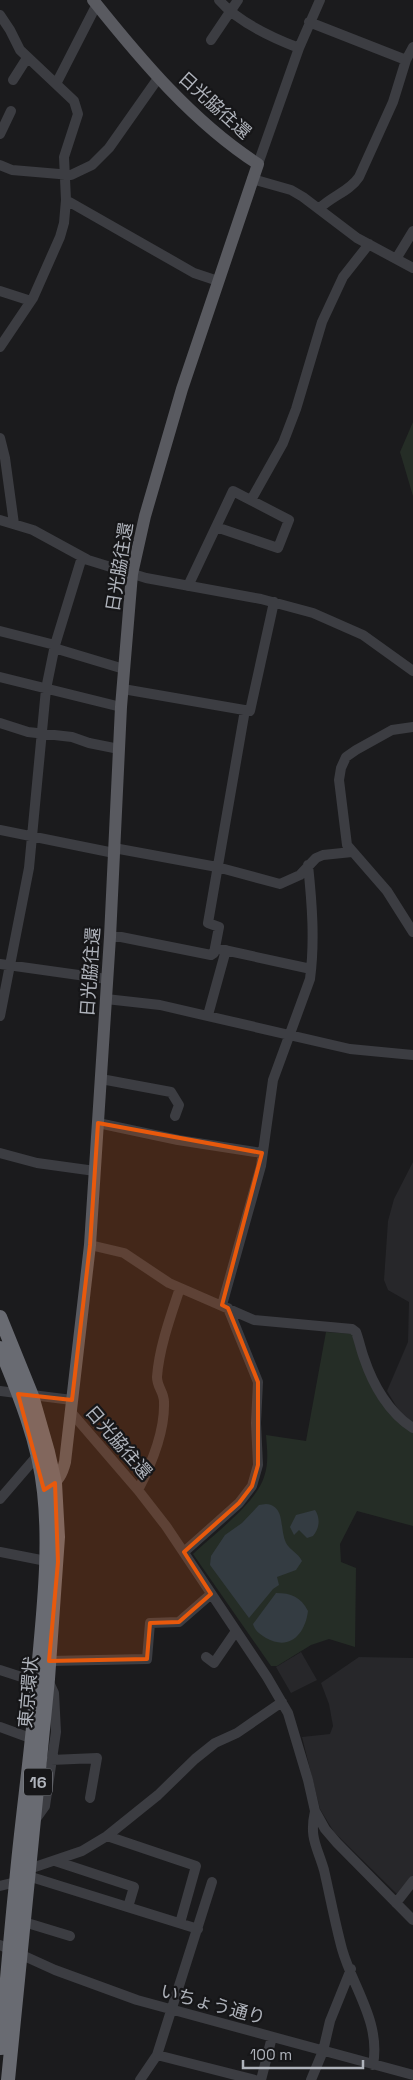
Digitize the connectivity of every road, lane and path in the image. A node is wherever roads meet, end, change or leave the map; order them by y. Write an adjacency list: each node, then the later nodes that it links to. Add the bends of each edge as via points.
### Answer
1 (219, 0): 5 (street)
2 (238, 0): 5 (street)
3 (320, 0): 7 (street)
4 (95, 2): 13 (main road, 日光脇往還); 15 (street)
5 (230, 11): 8 (street); 10 (street, via 265,33)
6 (0, 15): 11 (street)
7 (310, 22): 10 (street); 12 (street)
8 (211, 40)
9 (413, 47): 12 (street)
10 (300, 48): 18 (street)
11 (27, 58): 14 (street); 15 (street)
12 (406, 60): 23 (street, via 393,102 359,177 354,185)
13 (159, 77): 18 (main road, 日光脇往還, via 213,132); 20 (street, via 109,148 92,165 71,175)
14 (13, 80)
15 (56, 84): 20 (street, via 74,101 78,114 65,148)
16 (11, 111): 17 (street)
17 (0, 134)
18 (258, 164): 21 (main road, 日光脇往還)
19 (0, 165): 20 (street, via 12,170)
20 (64, 174): 22 (street)
21 (252, 179): 23 (street, via 291,190); 28 (main road, 日光脇往還)
22 (66, 200): 28 (street, via 194,273); 30 (street, via 60,237)
23 (320, 208): 25 (street, via 344,229)
24 (413, 231): 26 (street)
25 (369, 244): 26 (street); 33 (street, via 343,277 326,313 283,443)
26 (396, 259): 27 (street)
27 (413, 268)
28 (218, 281): 38 (main road, 日光脇往還, via 182,389 145,516)
29 (0, 290): 30 (street)
30 (31, 301): 31 (street)
31 (0, 347)
32 (0, 438): 35 (street)
33 (251, 500): 36 (street, via 233,491); 36 (street, via 288,520 278,548)
34 (0, 520): 35 (street)
35 (14, 524): 37 (street, via 33,530)
36 (216, 527): 39 (street)
37 (82, 557): 38 (street); 42 (street)
38 (132, 574): 39 (street); 43 (main road, 日光脇往還)
39 (188, 586): 40 (street)
40 (274, 602): 44 (street, via 346,626); 49 (street, via 250,711)
41 (0, 631): 42 (street)
42 (54, 647): 43 (street); 46 (street)
43 (124, 669): 47 (main road, 日光脇往還)
44 (413, 671)
45 (0, 677): 46 (street)
46 (46, 689): 48 (street); 52 (street)
47 (123, 689): 48 (main road, 日光脇往還); 49 (street)
48 (121, 707): 53 (main road, 日光脇往還)
49 (245, 710): 59 (street)
50 (0, 723): 52 (street)
51 (413, 727): 57 (street, via 392,730 346,757 339,780 347,845)
52 (42, 733): 53 (street, via 72,737); 55 (street)
53 (119, 750): 56 (main road, 日光脇往還)
54 (0, 830): 55 (street)
55 (33, 837): 56 (street); 64 (street, via 29,868)
56 (114, 850): 59 (street); 61 (main road, 日光脇往還)
57 (352, 852): 58 (street, via 323,855); 60 (street, via 387,891)
58 (308, 866): 59 (street, via 300,875 280,884); 65 (street, via 312,906)
59 (217, 867): 62 (street, via 208,923 219,927)
60 (413, 932)
61 (110, 937): 62 (street, via 211,955); 66 (main road, 日光脇往還)
62 (215, 948): 63 (street)
63 (226, 950): 65 (street); 68 (street)
64 (4, 965): 66 (street); 69 (street)
65 (311, 969): 70 (street, via 306,993)
66 (107, 979): 67 (main road, 日光脇往還)
67 (106, 999): 68 (street); 72 (main road, 日光脇往還)
68 (208, 1015): 70 (street)
69 (0, 1016)
70 (289, 1034): 71 (street, via 350,1049); 76 (street, via 273,1080)
71 (413, 1055)
72 (101, 1079): 73 (street, via 171,1092 179,1105); 74 (main road, 日光脇往還)
73 (176, 1116)
74 (98, 1124): 76 (street); 77 (main road, 日光脇往還)
75 (0, 1153): 77 (street, via 37,1163)
76 (262, 1153): 80 (street)
77 (94, 1171): 78 (main road, 日光脇往還)
78 (90, 1245): 79 (street, via 124,1253); 85 (main road, 日光脇往還)
79 (180, 1288): 80 (street); 89 (street, via 157,1376 164,1405 158,1442 152,1463)
80 (225, 1306): 86 (street, via 254,1320 348,1328 356,1332 374,1381 388,1404); 92 (street, via 258,1382 258,1465 252,1486 239,1503)
81 (0, 1317): 84 (highway, 東京環状 / 16)
82 (0, 1348): 84 (highway, 東京環状 / 16)
83 (0, 1391): 84 (street)
84 (25, 1395): 85 (street); 87 (highway, 東京環状 / 16); 88 (highway, 東京環状 / 16)
85 (71, 1406): 88 (main road, via 65,1462 60,1476); 89 (street, 日光脇往還)
86 (413, 1428)
87 (37, 1456): 88 (highway, 東京環状 / 16); 90 (street)
88 (50, 1486): 93 (highway, 東京環状 / 16); 97 (highway, 東京環状 / 16, via 58,1510 58,1562)
89 (138, 1490): 92 (street, 日光脇往還)
90 (1, 1496)
91 (0, 1552): 93 (street)
92 (184, 1552): 94 (street, 日光脇往還)
93 (46, 1561): 99 (highway, 東京環状 / 16)
94 (211, 1594): 95 (street, 日光脇往還); 97 (street, via 179,1622 150,1623 147,1659)
95 (236, 1631): 96 (street, via 214,1663); 100 (street, 日光脇往還)
96 (206, 1657)
97 (49, 1661): 99 (highway, 東京環状 / 16)
98 (0, 1670): 99 (street)
99 (42, 1681): 102 (highway, 東京環状 / 16); 103 (street, via 54,1693 56,1732); 106 (highway, 東京環状 / 16)
100 (282, 1702): 105 (street, 日光脇往還, via 294,1733); 107 (street, via 237,1733 214,1743 158,1796)
101 (0, 1727): 102 (street)
102 (33, 1739): 109 (highway, 東京環状 / 16)
103 (52, 1760): 104 (street, via 97,1758); 106 (street, via 45,1806)
104 (90, 1798)
105 (315, 1811): 113 (street, 日光脇往還, via 336,1843); 121 (street, via 312,1834)
106 (34, 1821): 109 (highway, 東京環状 / 16)
107 (107, 1836): 108 (street, via 82,1851); 117 (street, via 196,1866)
108 (55, 1861): 109 (street); 114 (street, via 134,1888)
109 (24, 1876): 112 (street); 114 (street); 116 (highway, 東京環状 / 16); 120 (highway, 東京環状 / 16)
110 (413, 1881): 113 (street)
111 (212, 1882): 118 (street)
112 (0, 1886)
113 (396, 1903): 115 (street, 日光脇往還)
114 (128, 1907): 117 (street)
115 (413, 1920)
116 (24, 1922): 119 (street); 120 (highway, 東京環状 / 16)
117 (180, 1923): 118 (street)
118 (198, 1929): 122 (street)
119 (70, 1936)
120 (10, 1949): 122 (street, いちょう通り, via 54,1970); 126 (highway, 東京環状 / 16); 130 (highway, 東京環状 / 16)
121 (351, 1969): 124 (street, via 330,2021); 127 (street, via 372,2025 376,2049)
122 (172, 2010): 123 (street, いちょう通り); 125 (street)
123 (272, 2037): 124 (street, いちょう通り); 133 (street)
124 (324, 2051): 127 (street, いちょう通り); 134 (street)
125 (157, 2055): 131 (street); 132 (street)
126 (0, 2062)
127 (374, 2065): 129 (street, いちょう通り)
128 (413, 2075): 129 (street, いちょう通り)
129 (397, 2076)
130 (8, 2080)
131 (140, 2080)
132 (255, 2080)
133 (261, 2080)
134 (311, 2080)

